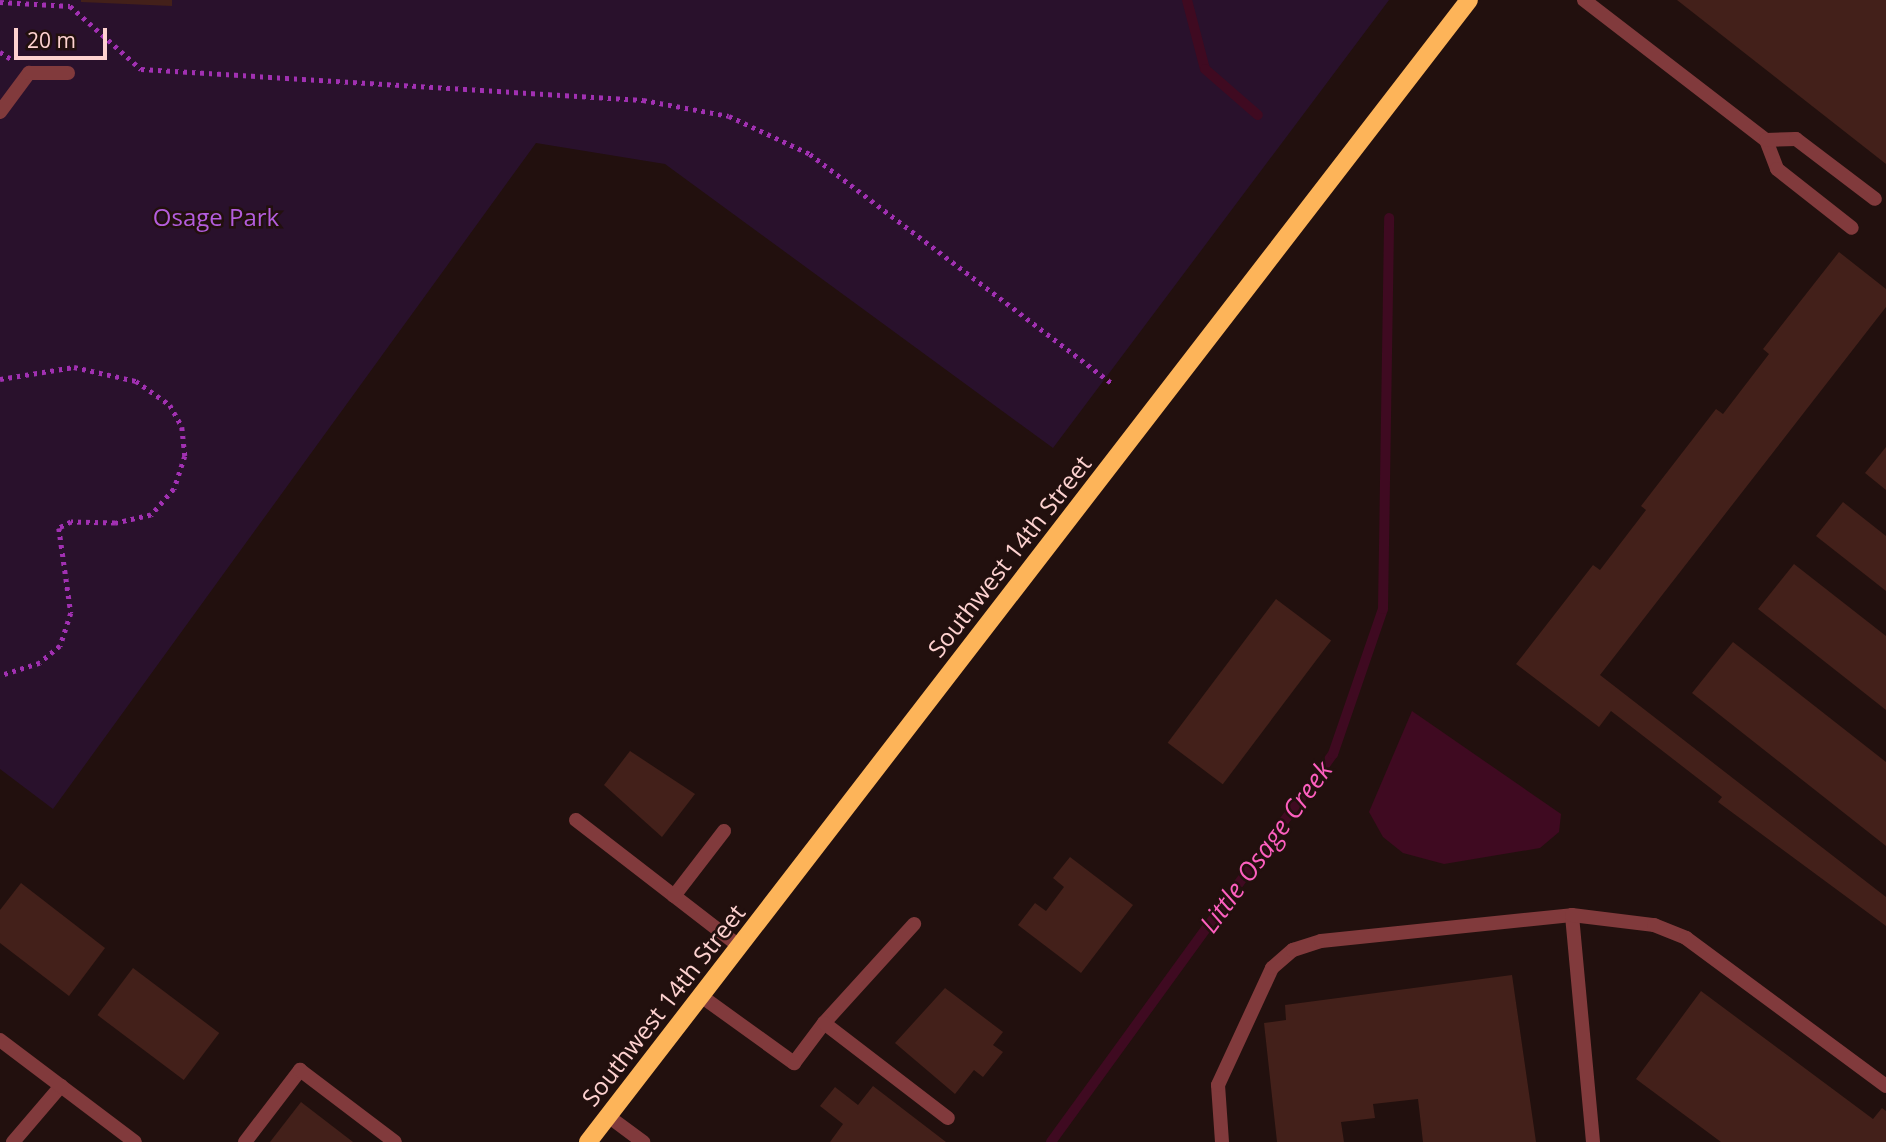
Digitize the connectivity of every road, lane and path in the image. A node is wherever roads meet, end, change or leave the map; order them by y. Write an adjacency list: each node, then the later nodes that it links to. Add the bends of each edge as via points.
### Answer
1 (1469, 0): 17 (main road, Southwest 14th Street)
2 (1584, 0): 6 (street)
3 (0, 2): 10 (path, via 70,6 141,69 643,100 729,117 810,154)
4 (68, 73): 5 (street, via 29,73)
5 (0, 112)
6 (1766, 140): 7 (street, via 1796,139); 8 (street, via 1777,169)
7 (1875, 199)
8 (1852, 228)
9 (0, 379): 11 (path, via 74,367 136,381 170,405 182,427 185,456 174,489 151,515 115,523 71,522 59,528 71,613 60,646 40,663)
10 (1113, 384)
11 (0, 676)
12 (576, 820): 14 (street)
13 (724, 831): 14 (street)
14 (674, 896): 17 (street)
15 (1573, 915): 22 (street, via 1654,925 1686,938); 31 (street, via 1321,941 1293,950 1272,968 1218,1085); 32 (street)
16 (914, 924): 19 (street)
17 (739, 946): 18 (main road, Southwest 14th Street)
18 (701, 996): 19 (street, via 794,1063); 23 (main road, Southwest 14th Street)
19 (824, 1023): 24 (street)
20 (0, 1040): 21 (street)
21 (61, 1086): 25 (street); 26 (street)
22 (1886, 1086)
23 (608, 1116): 29 (main road, Southwest 14th Street); 30 (street)
24 (948, 1118)
25 (13, 1142)
26 (135, 1142)
27 (245, 1142): 28 (street, via 300,1070)
28 (395, 1142)
29 (588, 1142)
30 (643, 1142)
31 (1222, 1142)
32 (1594, 1142)

